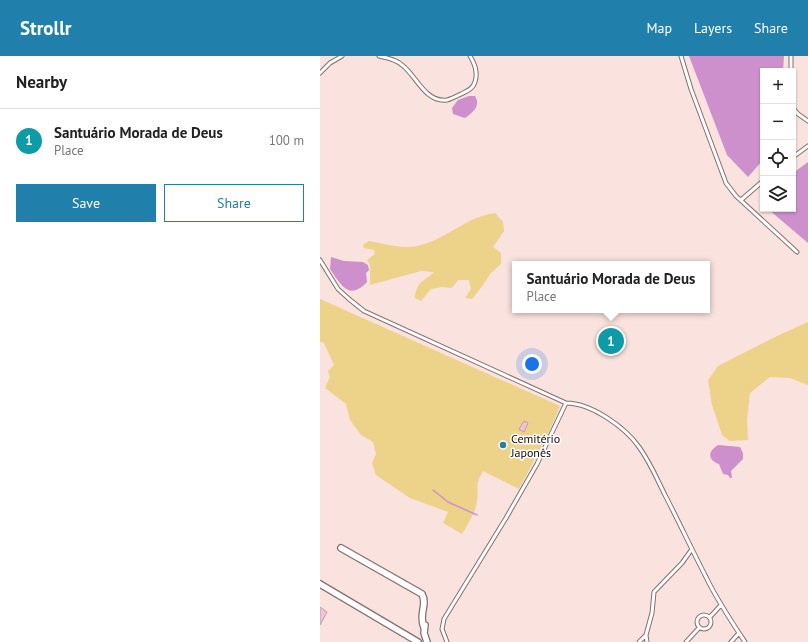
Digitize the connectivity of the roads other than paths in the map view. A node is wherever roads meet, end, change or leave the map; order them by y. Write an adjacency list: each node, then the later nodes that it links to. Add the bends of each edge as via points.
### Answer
1 (342, 56): 7 (lane)
2 (379, 56): 3 (lane, via 403,65 431,96 439,100 448,100 470,90 474,85 476,68)
3 (470, 56)
4 (681, 56): 13 (lane, via 726,183)
5 (792, 56): 6 (lane)
6 (791, 68)
7 (320, 72)
8 (796, 112): 9 (lane)
9 (808, 121)
10 (808, 146): 11 (lane)
11 (796, 155)
12 (760, 184): 13 (lane)
13 (741, 200): 14 (lane)
14 (797, 252)
15 (320, 260): 16 (lane, via 338,289 364,311)
16 (566, 403): 18 (lane, via 575,403 592,410 628,434 652,467); 27 (lane, via 537,464 444,619 442,629)
17 (341, 548): 26 (street, via 422,594 422,622 425,625)
18 (692, 549): 20 (lane); 24 (lane, via 654,592)
19 (320, 584): 25 (street)
20 (721, 605): 21 (lane); 23 (lane)
21 (710, 617): 22 (lane, via 701,616 697,624); 22 (lane, via 712,621 708,629)
22 (699, 628): 30 (lane)
23 (739, 633): 31 (lane); 32 (lane)
24 (646, 635): 28 (lane); 29 (lane)
25 (418, 642)
26 (427, 642)
27 (447, 642)
28 (639, 642)
29 (647, 642)
30 (686, 642)
31 (731, 642)
32 (745, 642)

